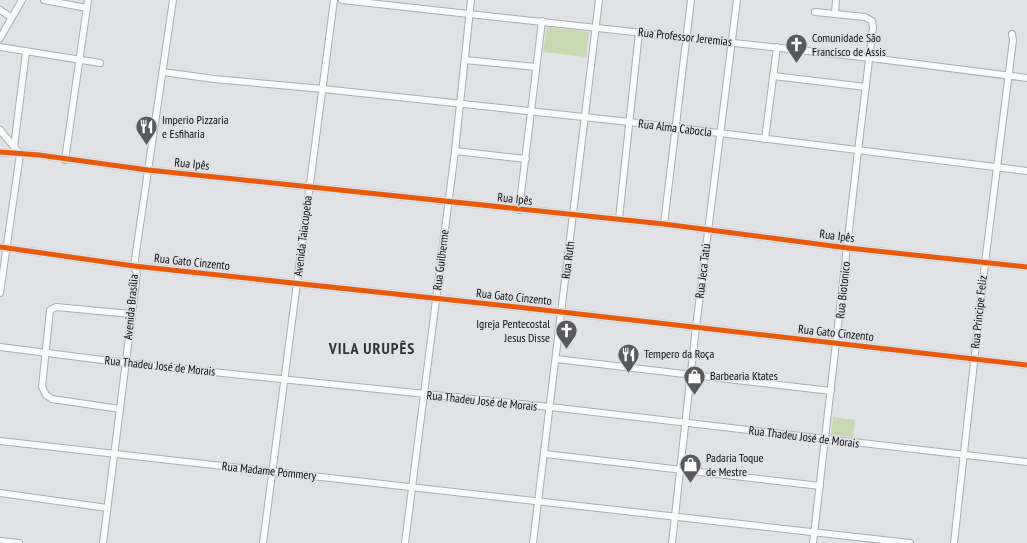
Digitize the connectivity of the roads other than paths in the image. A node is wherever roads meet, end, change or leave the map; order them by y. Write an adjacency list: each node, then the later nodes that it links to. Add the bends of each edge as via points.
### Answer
1 (22, 0): 17 (street)
2 (44, 0): 12 (street)
3 (88, 0): 12 (street)
4 (173, 0): 33 (street, Avenida Brasília)
5 (334, 0): 38 (street, Avenida Taiacupeba)
6 (342, 0): 15 (street, Rua Professor Jeremias)
7 (471, 0): 15 (street, Rua Guilherme)
8 (599, 0): 19 (street, Rua Ruth)
9 (690, 0): 22 (street)
10 (737, 0): 24 (street, Rua Jeca Tatú)
11 (836, 0): 16 (street)
12 (87, 8): 30 (street)
13 (0, 10): 17 (street)
14 (815, 12): 16 (street)
15 (470, 13): 18 (street, Rua Professor Jeremias); 29 (street, Rua Guilherme)
16 (835, 14): 28 (street, Rua Biotonico, via 865,18 873,23)
17 (12, 17): 23 (street)
18 (542, 21): 19 (street, Rua Professor Jeremias); 32 (street)
19 (596, 27): 20 (street, Rua Professor Jeremias); 41 (street, Rua Ruth)
20 (639, 32): 22 (street, Rua Professor Jeremias); 42 (street)
21 (1012, 34): 35 (street, Rua Principe Feliz)
22 (686, 37): 24 (street, Rua Professor Jeremias); 43 (street)
23 (0, 38)
24 (732, 42): 26 (street, Rua Professor Jeremias); 45 (street, Rua Jeca Tatú)
25 (0, 47): 27 (street)
26 (777, 47): 28 (street, Rua Professor Jeremias); 34 (street)
27 (26, 52): 30 (street); 47 (street)
28 (870, 58): 35 (street, Rua Professor Jeremias); 37 (street, Rua Biotonico)
29 (464, 60): 32 (street); 39 (street, Rua Guilherme)
30 (80, 61): 31 (street); 53 (street)
31 (100, 63)
32 (536, 67): 40 (street)
33 (163, 72): 38 (street, Rua Alma Cabocla); 55 (street, Avenida Brasília)
34 (773, 76): 37 (street); 46 (street)
35 (1008, 76): 36 (street, Rua Professor Jeremias); 54 (street, Rua Principe Feliz)
36 (1027, 78)
37 (866, 87): 49 (street, Rua Biotonico)
38 (323, 89): 39 (street, Rua Alma Cabocla); 57 (street, Avenida Taiacupeba)
39 (461, 105): 40 (street, Rua Alma Cabocla); 48 (street, Rua Guilherme)
40 (532, 112): 41 (street, Rua Alma Cabocla); 52 (street)
41 (586, 118): 42 (street, Rua Alma Cabocla); 60 (street, Rua Ruth)
42 (630, 122): 43 (street, Rua Alma Cabocla); 61 (street)
43 (675, 128): 45 (street, Rua Alma Cabocla); 62 (street)
44 (0, 130): 47 (street)
45 (721, 134): 46 (street, Rua Alma Cabocla); 63 (street, Rua Jeca Tatú)
46 (765, 139): 49 (street, Rua Alma Cabocla)
47 (14, 147): 51 (street)
48 (455, 151): 52 (street); 58 (street, Rua Guilherme)
49 (858, 151): 54 (street, Rua Alma Cabocla); 65 (street, Rua Biotonico)
50 (0, 152): 51 (street, Rua Ipês)
51 (20, 154): 53 (street, Rua Ipês); 64 (street)
52 (526, 159): 59 (street)
53 (65, 160): 55 (street, Rua Ipês)
54 (997, 167): 56 (street, Rua Alma Cabocla); 66 (street, Rua Principe Feliz)
55 (148, 170): 57 (street, Rua Ipês); 67 (street, Avenida Brasília)
56 (1027, 171)
57 (309, 187): 58 (street, Rua Ipês); 69 (street, Avenida Taiacupeba)
58 (448, 202): 59 (street, Rua Ipês); 71 (street, Rua Guilherme)
59 (519, 210): 60 (street, Rua Ipês)
60 (574, 215): 61 (street, Rua Ipês); 72 (street, Rua Ruth)
61 (619, 219): 62 (street, Rua Ipês)
62 (664, 224): 63 (street, Rua Ipês)
63 (708, 229): 65 (street, Rua Ipês); 74 (street, Rua Jeca Tatú)
64 (3, 248): 67 (street, Rua Gato Cinzento); 70 (street)
65 (848, 248): 66 (street, Rua Ipês); 75 (street, Rua Biotonico)
66 (985, 263): 68 (street, Rua Ipês); 79 (street, Rua Principe Feliz)
67 (134, 266): 69 (street, Rua Gato Cinzento); 73 (street, Avenida Brasília, via 137,274)
68 (1027, 267)
69 (297, 284): 71 (street, Rua Gato Cinzento); 83 (street, Avenida Taiacupeba)
70 (0, 293)
71 (436, 298): 72 (street, Rua Gato Cinzento); 85 (street, Rua Guilherme)
72 (561, 312): 74 (street, Rua Gato Cinzento); 78 (street, Rua Ruth)
73 (131, 314): 77 (street, via 53,307 50,310); 80 (street, Avenida Brasília)
74 (696, 327): 75 (street, Rua Gato Cinzento); 82 (street, Rua Jeca Tatú)
75 (837, 344): 79 (street, Rua Gato Cinzento); 84 (street, Rua Biotonico)
76 (0, 347): 77 (street, Rua Thadeu José de Morais)
77 (46, 353): 80 (street, Rua Thadeu José de Morais); 87 (street, via 42,387 46,395 52,399)
78 (556, 359): 82 (street); 86 (street, Rua Ruth)
79 (974, 359): 81 (street, Rua Gato Cinzento); 93 (street, Rua Principe Feliz)
80 (126, 363): 83 (street, Rua Thadeu José de Morais); 87 (street, Avenida Brasília)
81 (1027, 364)
82 (691, 374): 84 (street); 88 (street, Rua Jeca Tatú)
83 (285, 380): 85 (street, Rua Thadeu José de Morais); 96 (street, Avenida Taiacupeba)
84 (831, 391): 89 (street, Rua Biotonico)
85 (423, 394): 86 (street, Rua Thadeu José de Morais); 98 (street, Rua Guilherme)
86 (550, 407): 88 (street, Rua Thadeu José de Morais); 91 (street, Rua Ruth)
87 (120, 409): 92 (street, Avenida Brasília)
88 (685, 422): 89 (street, Rua Thadeu José de Morais); 95 (street, Rua Jeca Tatú)
89 (826, 439): 93 (street, Rua Thadeu José de Morais); 97 (street, Rua Biotonico)
90 (0, 441): 92 (street, Rua Madame Pommery)
91 (545, 454): 95 (street); 100 (street, Rua Ruth)
92 (114, 455): 96 (street, Rua Madame Pommery); 101 (street, Avenida Brasília)
93 (964, 455): 94 (street, Rua Thadeu José de Morais); 113 (street, Rua Principe Feliz)
94 (1027, 462)
95 (680, 470): 97 (street); 102 (street, Rua Jeca Tatú)
96 (273, 471): 98 (street, Rua Madame Pommery); 107 (street, Avenida Taiacupeba)
97 (820, 486): 103 (street, Rua Biotonico)
98 (411, 487): 100 (street, Rua Madame Pommery); 108 (street, Rua Guilherme)
99 (0, 493): 101 (street)
100 (539, 502): 102 (street, Rua Madame Pommery); 109 (street, Rua Ruth)
101 (107, 508): 106 (street, Avenida Brasília)
102 (675, 516): 103 (street, Rua Madame Pommery); 110 (street, Rua Jeca Tatú)
103 (814, 532): 111 (street, Rua Biotonico); 112 (street)
104 (0, 541): 105 (street)
105 (19, 543)
106 (103, 543)
107 (263, 543)
108 (405, 543)
109 (533, 543)
110 (672, 543)
111 (813, 543)
112 (910, 543)
113 (954, 543)

